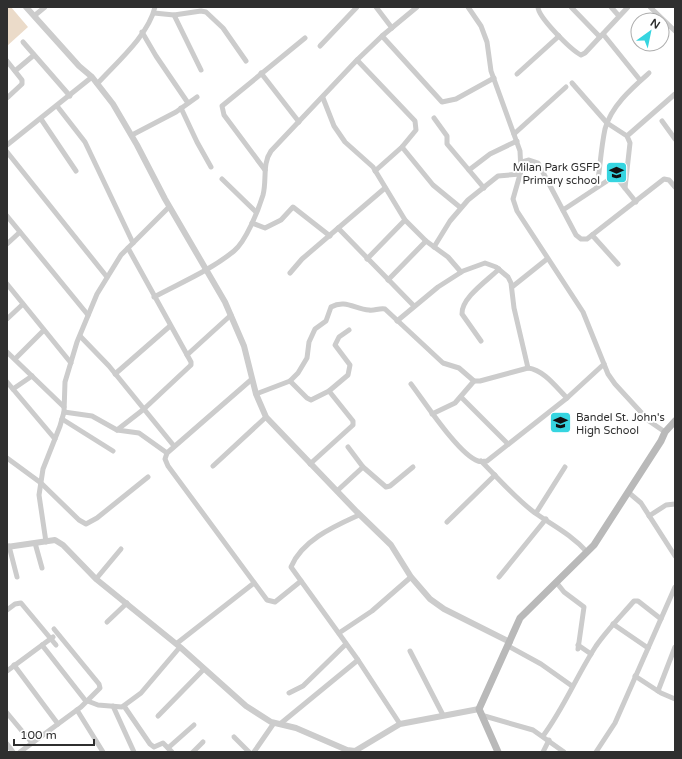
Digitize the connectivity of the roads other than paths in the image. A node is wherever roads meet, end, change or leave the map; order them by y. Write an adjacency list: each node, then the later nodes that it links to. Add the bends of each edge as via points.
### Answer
1 (26, 7): 15 (street)
2 (45, 7): 15 (street)
3 (155, 7): 13 (street)
4 (357, 7): 25 (street)
5 (376, 7): 17 (street)
6 (417, 7): 17 (street)
7 (468, 7): 36 (street, via 481,26 487,42)
8 (538, 7): 21 (street)
9 (571, 7): 22 (street)
10 (611, 7): 16 (street)
11 (628, 7): 16 (street)
12 (650, 7): 18 (street)
13 (154, 13): 14 (street); 19 (street)
14 (174, 15): 29 (street, via 201,10 206,12 223,28); 30 (street)
15 (34, 16): 35 (street)
16 (619, 16): 22 (street)
17 (392, 28): 20 (street)
18 (675, 31)
19 (142, 32): 39 (street, via 136,43); 46 (street)
20 (382, 36): 27 (street); 36 (street, via 442,102 456,99)
21 (558, 36): 22 (street, via 581,55); 34 (street)
22 (601, 36): 37 (street)
23 (305, 38): 32 (street)
24 (23, 42): 26 (street)
25 (320, 46)
26 (34, 55): 31 (street); 42 (street)
27 (357, 60): 45 (street); 60 (street, via 415,121 416,130)
28 (7, 61): 31 (street)
29 (246, 61)
30 (201, 70)
31 (16, 71): 44 (street, via 22,84)
32 (261, 73): 52 (street); 64 (street, via 222,106 222,110)
33 (649, 73): 37 (street)
34 (517, 74)
35 (92, 77): 39 (street); 42 (street)
36 (494, 78): 54 (street)
37 (640, 80): 53 (street, via 617,106)
38 (572, 83): 53 (street)
39 (97, 84): 55 (street)
40 (566, 87): 54 (street)
41 (675, 94): 56 (street)
42 (70, 96): 47 (street)
43 (197, 96): 46 (street)
44 (7, 98)
45 (323, 98): 52 (street); 67 (street, via 345,142)
46 (188, 103): 48 (street)
47 (57, 106): 50 (street); 88 (street, via 85,142)
48 (182, 108): 55 (street); 63 (street, via 197,142)
49 (434, 118): 65 (street, via 447,136 447,144)
50 (41, 119): 59 (street); 66 (street)
51 (662, 121): 57 (street)
52 (299, 122): 64 (street, via 271,151)
53 (608, 123): 56 (street); 70 (street)
54 (514, 134): 58 (street)
55 (132, 135): 76 (street)
56 (627, 136): 74 (street, via 630,143)
57 (675, 139)
58 (517, 141): 62 (street); 65 (street, via 490,154)
59 (7, 145)
60 (402, 147): 67 (street); 77 (street, via 433,185)
61 (7, 152): 99 (street)
62 (522, 162): 68 (street); 78 (street, via 529,160 538,163)
63 (212, 167)
64 (265, 170): 79 (street, via 262,196)
65 (469, 170): 73 (street)
66 (76, 171)
67 (375, 171): 72 (street)
68 (520, 174): 73 (street, via 503,174); 93 (street, via 514,192 514,203)
69 (222, 179): 79 (street)
70 (597, 187): 74 (street, via 616,177); 78 (street)
71 (675, 187): 75 (street, via 669,180 664,179)
72 (385, 188): 81 (street); 83 (street)
73 (484, 188): 77 (street)
74 (625, 188): 75 (street)
75 (636, 202): 85 (street)
76 (170, 207): 88 (street); 95 (street)
77 (461, 208): 90 (street)
78 (563, 210): 85 (street, via 579,238 587,239)
79 (256, 212): 82 (street)
80 (7, 216): 84 (street)
81 (405, 220): 87 (street); 92 (street)
82 (252, 222): 86 (street, via 265,228 281,220 293,207); 95 (street, via 244,239 234,251)
83 (338, 228): 86 (street); 92 (street)
84 (20, 232): 89 (street); 106 (street)
85 (592, 235): 94 (street)
86 (330, 236): 98 (street, via 302,259)
87 (426, 241): 90 (street); 100 (street)
88 (133, 243): 91 (street)
89 (7, 244)
90 (434, 247): 97 (street, via 448,257)
91 (128, 248): 99 (street); 103 (street)
92 (366, 259): 100 (street)
93 (547, 259): 102 (street); 119 (street, via 583,312)
94 (618, 264)
95 (206, 269): 103 (street); 107 (street)
96 (499, 269): 97 (street, via 485,263); 102 (street, via 508,278); 114 (street, via 463,305 462,314)
97 (461, 272): 105 (street)
98 (290, 273)
99 (107, 278): 106 (street)
100 (388, 280): 105 (street)
101 (7, 284): 104 (street)
102 (512, 287): 120 (street, via 514,308)
103 (154, 296): 110 (street)
104 (23, 304): 108 (street); 111 (street)
105 (414, 306): 109 (street)
106 (88, 315): 113 (street)
107 (231, 315): 116 (street); 123 (street, via 244,346)
108 (7, 319)
109 (397, 321): 124 (street, via 385,309 369,310 336,304 331,307 326,322 315,329 304,364); 125 (street, via 443,363 459,368)
110 (170, 326): 116 (street); 121 (street)
111 (44, 330): 117 (street); 118 (street)
112 (349, 330): 129 (street, via 335,345 350,366 350,371)
113 (80, 336): 118 (street); 121 (street)
114 (481, 341)
115 (7, 352): 117 (street)
116 (187, 355): 134 (street, via 191,362 188,369)
117 (15, 359): 122 (street)
118 (71, 363): 133 (street, via 65,382)
119 (604, 364): 132 (street); 140 (street, via 622,393 649,422)
120 (528, 368): 125 (street); 132 (street, via 541,373)
121 (115, 374): 134 (street)
122 (32, 376): 128 (street); 133 (street)
123 (252, 379): 130 (street); 143 (street)
124 (290, 381): 129 (street, via 311,400); 130 (street)
125 (474, 381): 131 (street)
126 (7, 382): 128 (street)
127 (411, 384): 135 (street)
128 (13, 389): 141 (street)
129 (328, 391): 149 (street, via 353,421 353,425)
130 (256, 394): 136 (street)
131 (461, 397): 135 (street, via 455,403); 142 (street)
132 (567, 398): 142 (street)
133 (64, 409): 137 (street); 139 (street, via 92,416)
134 (144, 409): 139 (street); 143 (street)
135 (432, 414): 148 (street, via 470,456 476,461)
136 (266, 417): 149 (street); 150 (street)
137 (62, 418): 141 (street); 145 (street)
138 (675, 421): 140 (main road)
139 (118, 430): 146 (street, via 139,433)
140 (664, 432): 158 (main road, via 661,442)
141 (55, 438): 156 (street, via 43,469)
142 (508, 444): 148 (street, via 487,461)
143 (174, 446): 146 (street)
144 (348, 447): 151 (street)
145 (113, 451)
146 (167, 453): 178 (street, via 165,459 168,466)
147 (7, 458): 156 (street)
148 (481, 461): 154 (street)
149 (310, 464): 157 (street)
150 (213, 466)
151 (363, 467): 152 (street, via 386,486 390,486); 157 (street)
152 (413, 467)
153 (565, 467): 160 (street)
154 (495, 475): 160 (street); 164 (street)
155 (148, 477): 156 (street, via 86,524)
156 (41, 483): 165 (street, via 39,495)
157 (337, 492): 161 (street)
158 (628, 492): 162 (street, via 641,503); 169 (main road)
159 (675, 504): 162 (street, via 666,505)
160 (536, 513): 163 (street)
161 (359, 515): 173 (street, via 391,545); 176 (street, via 309,543 291,567)
162 (649, 516): 170 (street)
163 (546, 519): 169 (street, via 567,532); 174 (street)
164 (447, 522)
165 (46, 542): 166 (street); 175 (street, via 55,540 63,545)
166 (35, 543): 167 (street); 171 (street)
167 (8, 547): 172 (street)
168 (121, 549): 175 (street)
169 (587, 552): 177 (main road)
170 (675, 556)
171 (42, 568)
172 (17, 576)
173 (411, 577): 187 (street, via 372,611); 190 (street, via 430,599 444,609)
174 (499, 577)
175 (96, 579): 180 (street)
176 (301, 581): 178 (street, via 274,602 267,600); 187 (street)
177 (556, 582): 190 (main road, via 520,618); 197 (street, via 564,592 584,607 578,647)
178 (254, 583): 193 (street)
179 (675, 587): 182 (street)
180 (126, 603): 183 (street); 193 (street)
181 (7, 610): 188 (street, via 21,602)
182 (661, 619): 184 (street, via 638,601 634,601); 195 (street)
183 (106, 622)
184 (613, 624): 195 (street); 197 (street)
185 (54, 629): 186 (street)
186 (58, 633): 188 (street); 207 (street, via 99,684 100,688)
187 (339, 634): 189 (street)
188 (52, 638): 191 (street); 192 (street)
189 (346, 644): 198 (street); 205 (street, via 303,686)
190 (509, 644): 203 (street); 211 (main road)
191 (42, 645): 199 (street); 207 (street)
192 (56, 645)
193 (178, 646): 200 (street); 209 (street, via 141,693)
194 (675, 647): 204 (street)
195 (648, 648): 202 (street)
196 (410, 651): 213 (street)
197 (591, 654): 203 (street)
198 (358, 660): 217 (street); 218 (street)
199 (14, 665): 201 (street); 216 (street)
200 (204, 669): 214 (street); 215 (street, via 246,706)
201 (7, 671)
202 (635, 676): 204 (street); 238 (street, via 615,723)
203 (572, 686): 220 (street, via 557,716)
204 (658, 691): 206 (street)
205 (288, 693)
206 (675, 699)
207 (88, 702): 208 (street); 210 (street)
208 (113, 706): 209 (street); 231 (street)
209 (124, 706): 226 (street, via 150,744 154,747 163,743)
210 (77, 710): 216 (street); 230 (street)
211 (480, 712): 213 (street); 220 (street); 235 (main road)
212 (7, 713): 224 (street)
213 (443, 715): 218 (street)
214 (158, 716)
215 (274, 723): 217 (street); 234 (street)
216 (58, 724): 224 (street)
217 (280, 724): 227 (street, via 296,728)
218 (400, 724): 227 (street, via 355,751)
219 (194, 725): 226 (street)
220 (543, 736): 222 (street)
221 (234, 737): 233 (street)
222 (549, 740): 236 (street); 237 (street)
223 (203, 742): 232 (street)
224 (32, 743): 229 (street)
225 (7, 744): 228 (street)
226 (170, 750)
227 (349, 751)
228 (13, 752)
229 (20, 752)
230 (103, 752)
231 (134, 752)
232 (193, 752)
233 (249, 752)
234 (254, 752)
235 (498, 752)
236 (543, 752)
237 (564, 752)
238 (596, 752)

